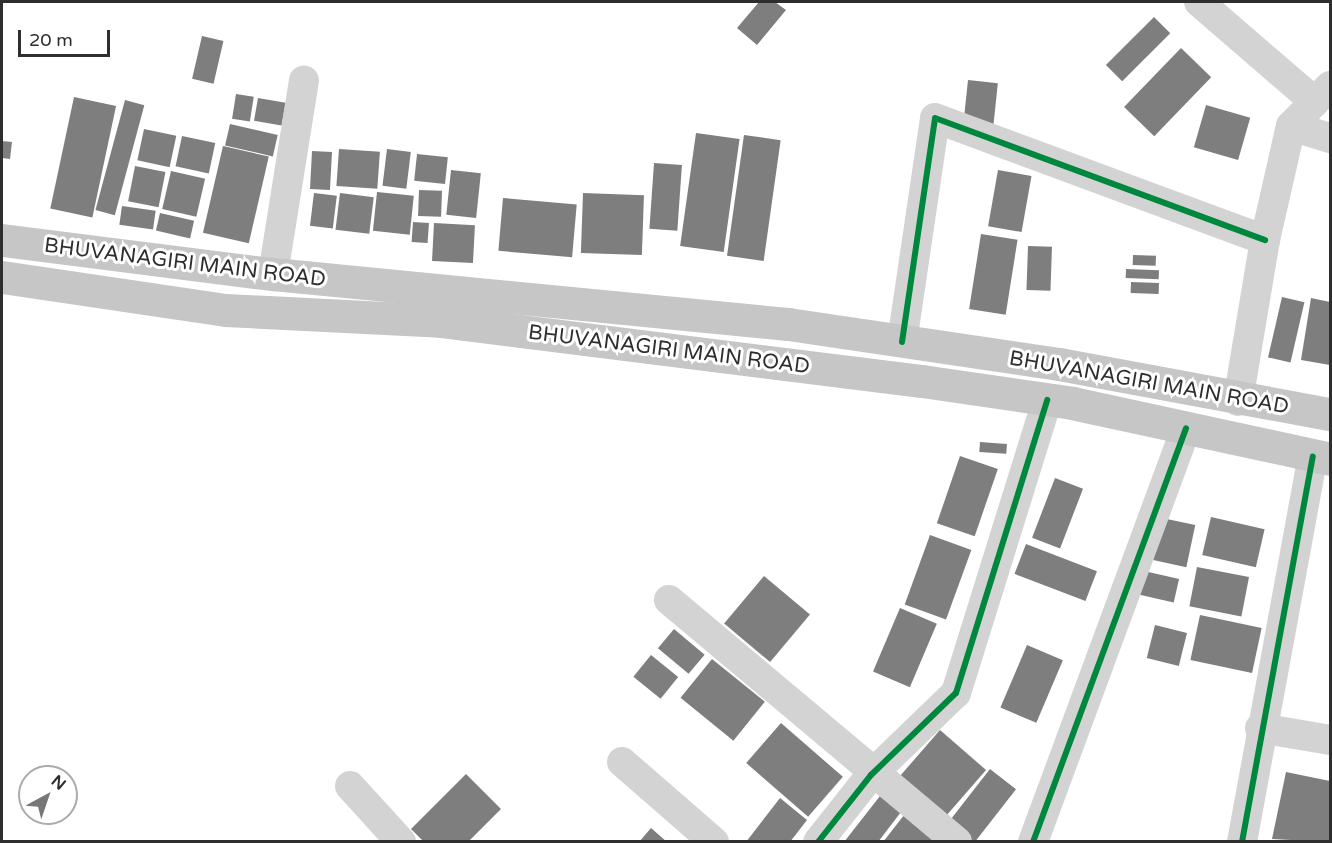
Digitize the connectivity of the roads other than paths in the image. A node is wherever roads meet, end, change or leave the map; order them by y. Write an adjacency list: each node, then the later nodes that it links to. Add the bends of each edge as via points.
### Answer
1 (1199, 2): 3 (street)
2 (304, 80): 8 (street)
3 (1323, 94): 4 (street)
4 (1291, 126): 5 (street); 7 (street)
5 (1330, 138)
6 (2, 240): 8 (main road, BHUVANAGIRI MAIN ROAD)
7 (1265, 240): 10 (street, via 935,118); 12 (street)
8 (273, 274): 10 (main road, BHUVANAGIRI MAIN ROAD, via 788,324)
9 (2, 277): 11 (main road, BHUVANAGIRI MAIN ROAD, via 226,310 440,321)
10 (902, 342): 12 (main road, BHUVANAGIRI MAIN ROAD, via 1059,364)
11 (1047, 400): 14 (main road, BHUVANAGIRI MAIN ROAD); 20 (street, via 956,693)
12 (1238, 401): 13 (main road, BHUVANAGIRI MAIN ROAD)
13 (1330, 414)
14 (1186, 428): 15 (main road, BHUVANAGIRI MAIN ROAD); 26 (street)
15 (1322, 458): 17 (street)
16 (669, 600): 20 (street)
17 (1260, 728): 18 (street); 27 (street)
18 (1330, 740)
19 (622, 762): 23 (street)
20 (871, 775): 24 (street); 25 (street)
21 (350, 786): 22 (street)
22 (401, 842)
23 (714, 842)
24 (818, 842)
25 (957, 842)
26 (1033, 842)
27 (1242, 842)

